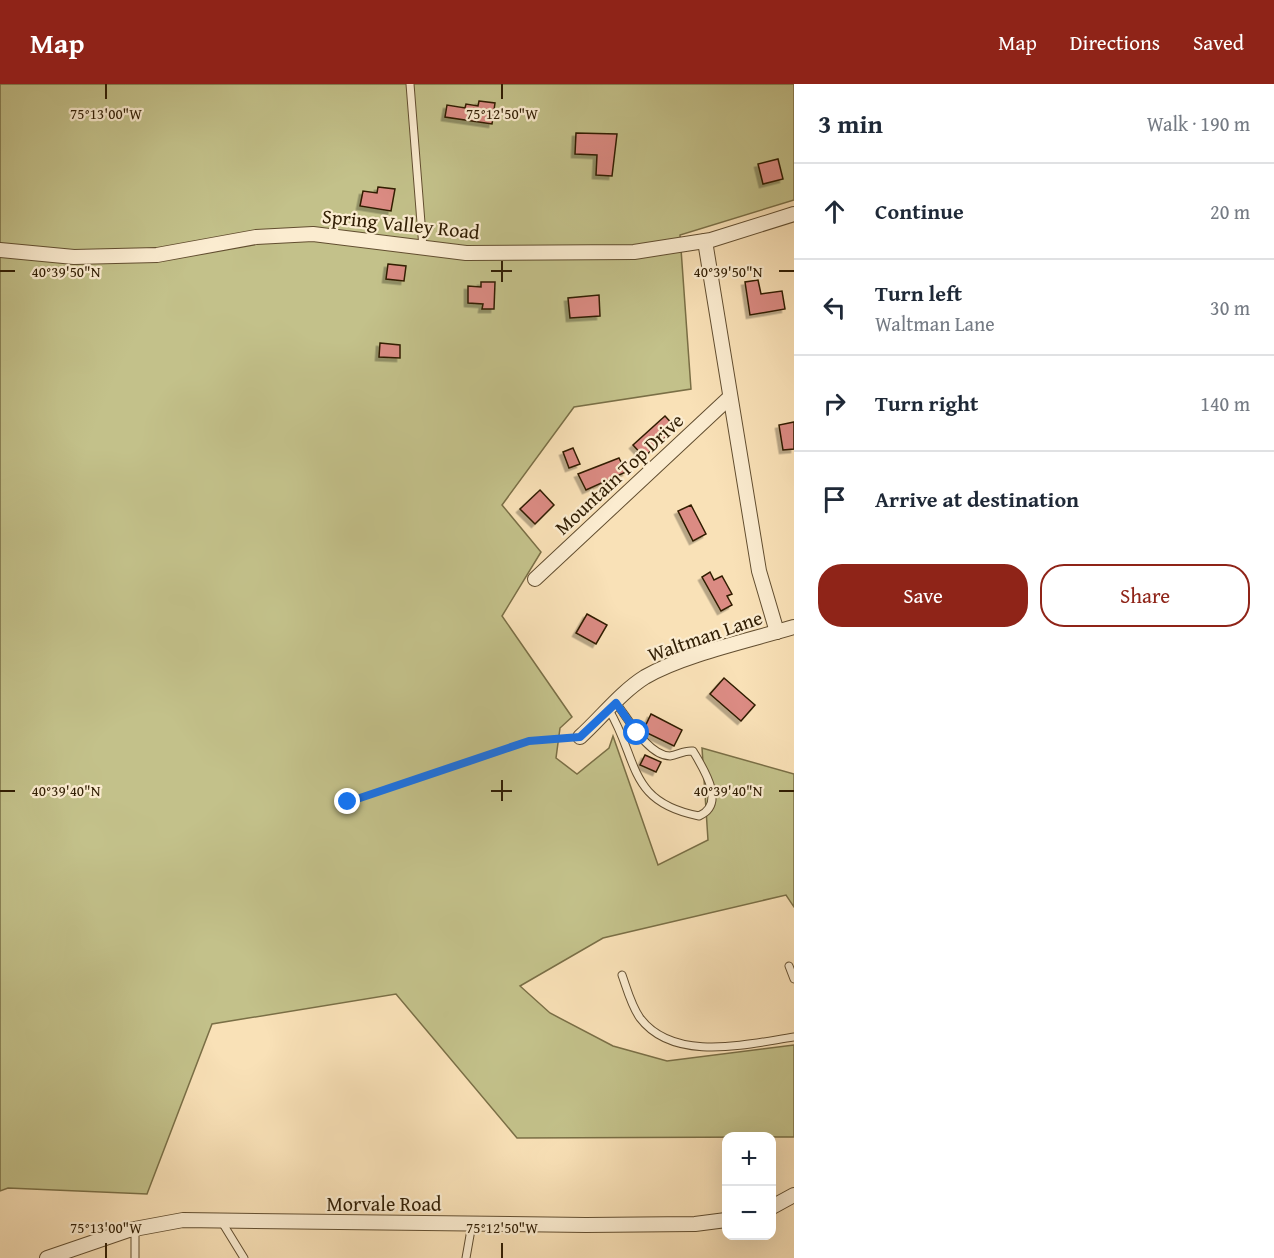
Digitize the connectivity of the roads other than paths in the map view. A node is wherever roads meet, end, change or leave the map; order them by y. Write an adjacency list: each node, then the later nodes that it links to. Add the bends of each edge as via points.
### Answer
1 (410, 84): 4 (lane)
2 (794, 214): 3 (street, Spring Valley Road)
3 (705, 241): 4 (street, Spring Valley Road, via 634,252 490,253); 6 (street)
4 (423, 248): 5 (street, Spring Valley Road, via 307,234 256,237 157,255 74,257)
5 (0, 250)
6 (730, 397): 7 (street, Mountain Top Drive); 9 (street, via 759,571)
7 (535, 579)
8 (794, 627): 9 (street, Waltman Lane)
9 (777, 632): 10 (street, Waltman Lane, via 658,671 638,682)
10 (612, 706): 10 (lane, via 651,747 670,756 693,751 709,777 708,810 699,816 651,796 632,767); 11 (street, Waltman Lane)
11 (580, 737)
12 (789, 966): 14 (lane)
13 (622, 975): 15 (lane, via 640,1017 656,1034 678,1043 711,1046)
14 (794, 979)
15 (794, 1037)
16 (794, 1195): 17 (street)
17 (776, 1204)
18 (220, 1220): 20 (street, Morvale Road); 21 (street, Morvale Road, via 183,1220); 24 (lane)
19 (722, 1220): 20 (street, Morvale Road, via 683,1224)
20 (472, 1224): 25 (lane)
21 (135, 1228): 22 (street, Morvale Road); 23 (lane)
22 (47, 1258)
23 (135, 1258)
24 (244, 1258)
25 (466, 1258)

